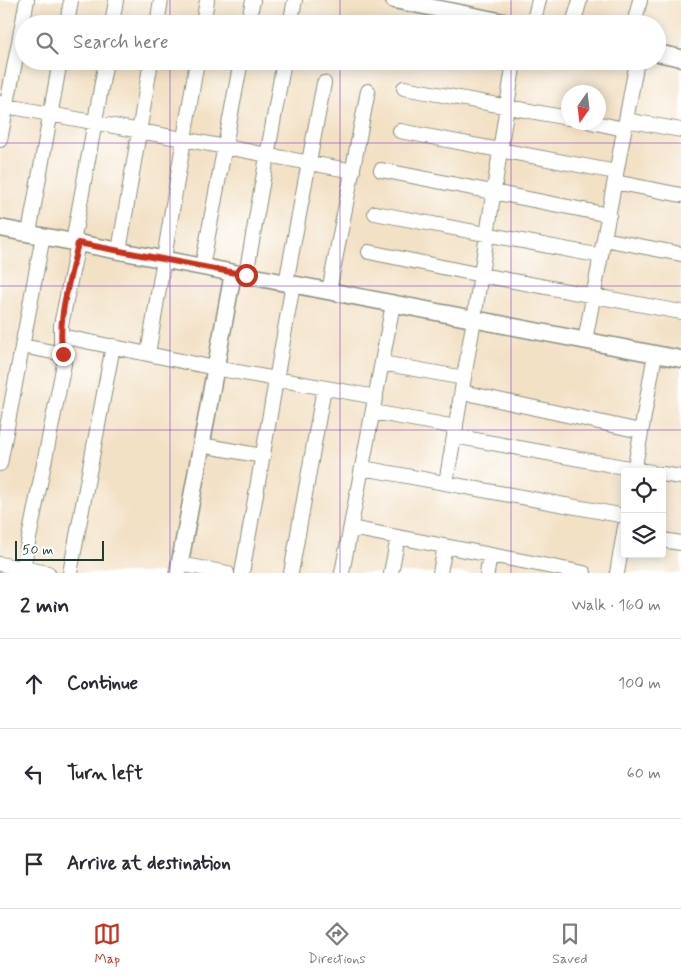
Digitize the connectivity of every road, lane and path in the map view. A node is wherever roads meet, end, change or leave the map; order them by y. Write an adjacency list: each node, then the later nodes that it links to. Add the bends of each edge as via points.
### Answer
1 (27, 0): 13 (street)
2 (71, 0): 14 (street)
3 (116, 0): 15 (street)
4 (161, 0): 16 (street)
5 (207, 0): 17 (street)
6 (253, 0): 18 (street)
7 (294, 0): 19 (street)
8 (394, 0): 12 (street)
9 (538, 0): 21 (street)
10 (580, 0): 22 (street)
11 (640, 0): 23 (street)
12 (431, 3): 20 (street)
13 (24, 15)
14 (68, 15)
15 (114, 15)
16 (158, 15)
17 (204, 15)
18 (250, 15)
19 (292, 15)
20 (478, 15)
21 (535, 15)
22 (576, 15)
23 (636, 15)
24 (15, 52): 38 (street)
25 (666, 55): 26 (street)
26 (681, 58)
27 (58, 70): 40 (street)
28 (104, 70): 42 (street)
29 (149, 70): 45 (street)
30 (196, 70): 48 (street)
31 (239, 70): 50 (street)
32 (282, 70): 52 (street)
33 (513, 70): 39 (street)
34 (635, 70): 44 (street)
35 (324, 83): 53 (street)
36 (404, 88): 39 (street)
37 (368, 91): 55 (street)
38 (3, 104): 40 (street); 49 (street)
39 (507, 107): 41 (street); 51 (street)
40 (51, 114): 42 (street); 63 (street)
41 (561, 117)
42 (95, 122): 45 (street); 65 (street)
43 (606, 123): 44 (street)
44 (625, 124): 46 (street); 56 (street)
45 (139, 130): 48 (street); 66 (street)
46 (681, 130)
47 (400, 131): 51 (street)
48 (184, 139): 50 (street); 70 (street)
49 (0, 140)
50 (225, 146): 52 (street); 71 (street)
51 (500, 150): 56 (street); 57 (street)
52 (267, 154): 53 (street); 72 (street)
53 (308, 162): 55 (street); 74 (street)
54 (381, 170): 57 (street)
55 (353, 171): 75 (street)
56 (616, 177): 58 (street); 60 (street)
57 (494, 192): 60 (street); 62 (street)
58 (681, 194)
59 (375, 213): 62 (street)
60 (608, 215): 64 (street)
61 (0, 228): 63 (street)
62 (487, 234): 69 (street); 73 (street)
63 (36, 235): 65 (street); 82 (street)
64 (604, 240): 68 (street); 69 (street)
65 (75, 242): 66 (street); 80 (street)
66 (119, 251): 70 (street)
67 (369, 252): 73 (street)
68 (681, 254)
69 (601, 256): 76 (street)
70 (164, 260): 71 (street); 85 (street)
71 (202, 267): 72 (street)
72 (239, 274): 74 (street); 89 (street)
73 (481, 275): 76 (street); 79 (street)
74 (289, 284): 75 (street); 90 (street)
75 (328, 291): 77 (street)
76 (594, 296): 78 (street); 81 (street)
77 (393, 304): 79 (street); 88 (street)
78 (681, 312)
79 (474, 319): 81 (street); 91 (street)
80 (61, 336): 83 (street); 84 (street)
81 (585, 341): 86 (street)
82 (22, 346): 84 (street); 99 (street)
83 (113, 346): 85 (street); 119 (street)
84 (63, 354): 115 (street, via 64,364)
85 (148, 354): 89 (street)
86 (655, 354): 87 (street); 96 (street)
87 (681, 359)
88 (382, 363): 91 (street); 93 (street)
89 (215, 368): 90 (street); 97 (street)
90 (276, 379): 92 (street); 98 (street)
91 (463, 385): 95 (street); 96 (street)
92 (324, 388): 93 (street); 122 (street)
93 (376, 397): 94 (street)
94 (373, 412): 95 (street); 100 (street)
95 (455, 431): 101 (street); 105 (street)
96 (640, 431): 102 (street)
97 (201, 445): 98 (street); 116 (street)
98 (263, 456): 121 (street)
99 (0, 464)
100 (362, 468): 105 (street); 107 (street)
101 (626, 468)
102 (635, 468)
103 (666, 475): 104 (street)
104 (681, 477)
105 (446, 483): 106 (street)
106 (621, 515)
107 (351, 528): 108 (street); 123 (street)
108 (398, 537): 111 (street); 124 (street)
109 (666, 541): 110 (street)
110 (681, 543)
111 (445, 546): 113 (street); 125 (street)
112 (621, 547): 128 (street)
113 (490, 555): 117 (street); 126 (street)
114 (0, 564): 115 (street)
115 (23, 568): 118 (street)
116 (179, 568): 120 (street)
117 (534, 568): 127 (street)
118 (48, 573)
119 (70, 573)
120 (227, 573)
121 (242, 573)
122 (291, 573)
123 (342, 573)
124 (391, 573)
125 (440, 573)
126 (487, 573)
127 (584, 573)
128 (616, 573)

